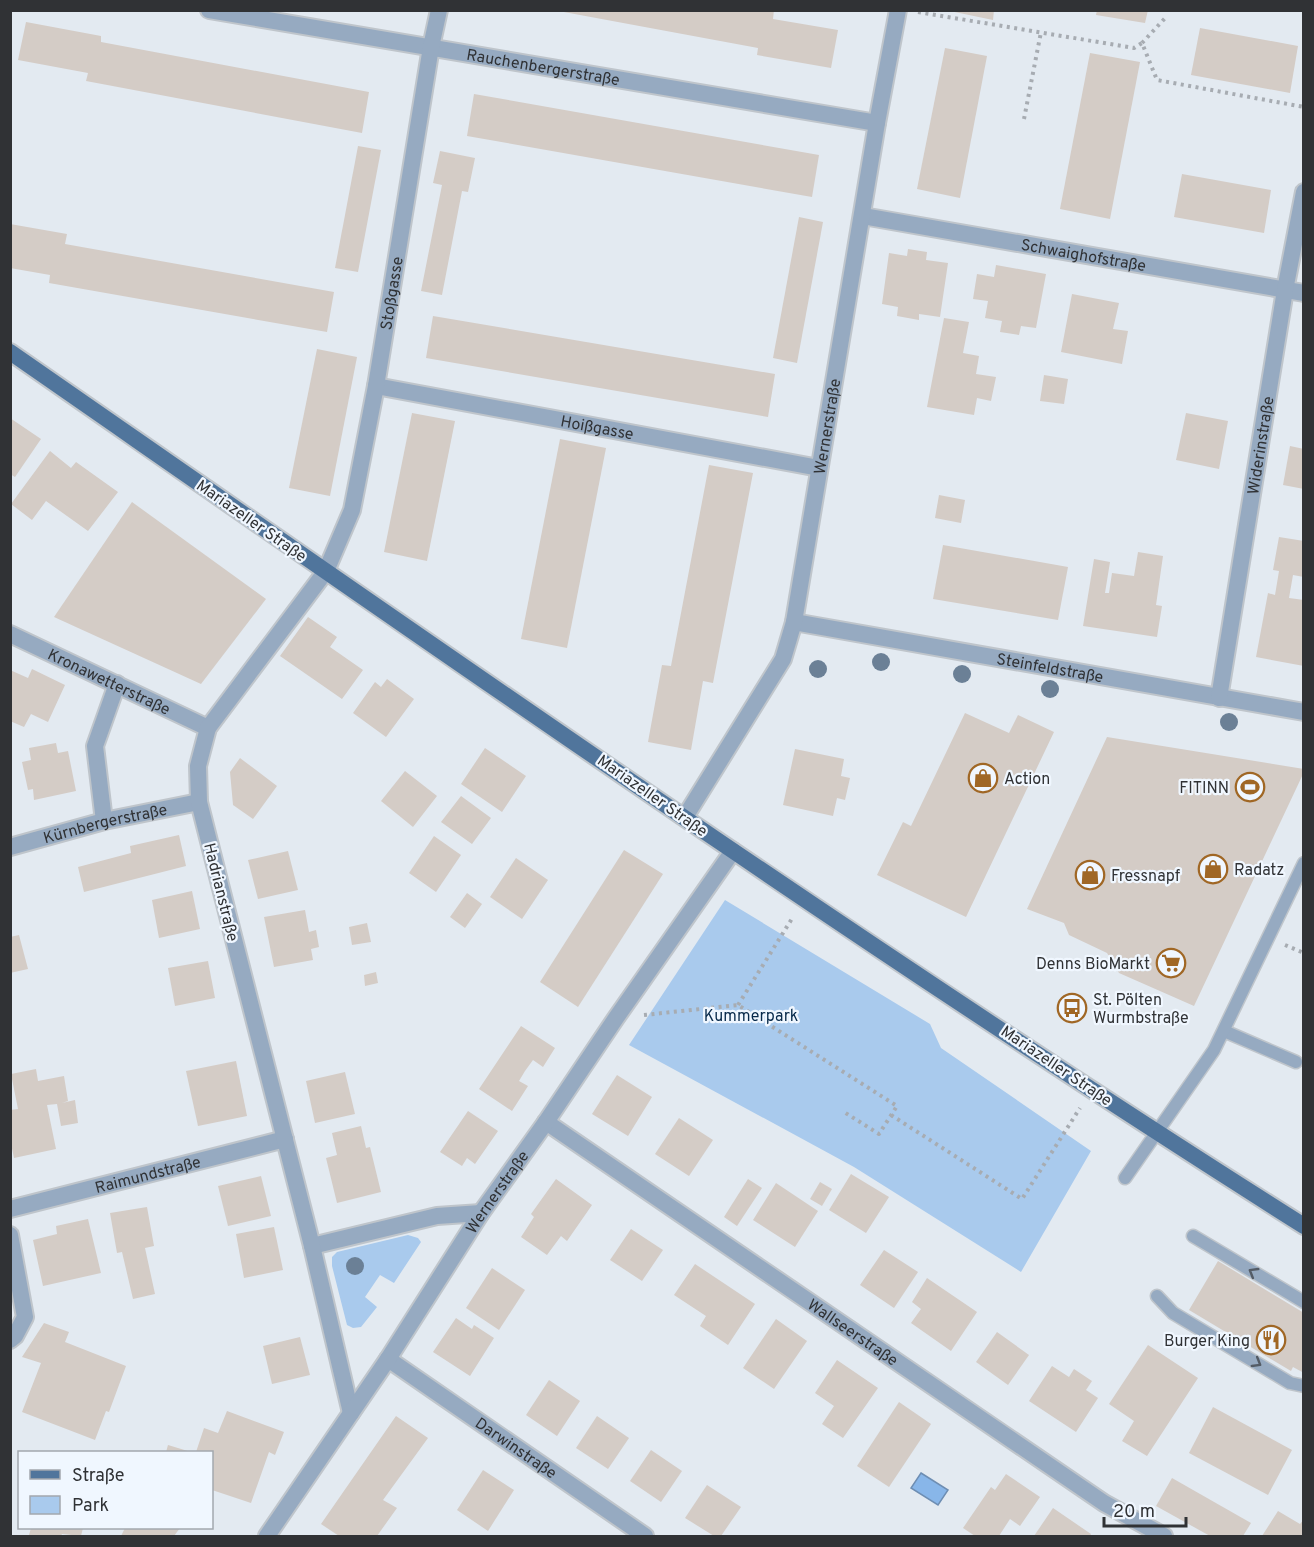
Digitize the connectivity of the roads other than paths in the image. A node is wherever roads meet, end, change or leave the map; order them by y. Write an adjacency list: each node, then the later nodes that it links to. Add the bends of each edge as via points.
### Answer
1 (209, 10): 4 (street, Rauchenbergerstraße)
2 (439, 10): 4 (street, Stoßgasse)
3 (898, 10): 5 (street, Wernerstraße)
4 (431, 47): 5 (street, Rauchenbergerstraße); 11 (street, Stoßgasse)
5 (878, 123): 7 (street, Wernerstraße)
6 (1304, 192): 8 (street, Widerinstraße)
7 (863, 216): 8 (street, Schwaighofstraße); 12 (street, Wernerstraße)
8 (1285, 290): 9 (street, Schwaighofstraße); 17 (street, Widerinstraße)
9 (1304, 293)
10 (10, 352): 13 (main road, Mariazeller Straße)
11 (376, 386): 12 (street, Hoißgasse); 13 (street, Stoßgasse, via 352,510)
12 (819, 468): 14 (street, Wernerstraße)
13 (326, 571): 19 (street, Hadrianstraße); 21 (main road, Mariazeller Straße)
14 (794, 622): 17 (street, Steinfeldstraße); 21 (street, Wernerstraße, via 783,659)
15 (10, 634): 16 (street, Kronawetterstraße)
16 (117, 684): 19 (street, Kronawetterstraße); 22 (street, via 95,746)
17 (1219, 698): 18 (street, Steinfeldstraße)
18 (1304, 712)
19 (208, 728): 20 (street, Hadrianstraße, via 198,766)
20 (199, 802): 22 (street, Kürnbergerstraße); 30 (street, Hadrianstraße)
21 (685, 817): 24 (main road, Mariazeller Straße)
22 (104, 821): 23 (street, Kürnbergerstraße)
23 (10, 847)
24 (733, 851): 28 (street, Wernerstraße); 29 (main road, Mariazeller Straße)
25 (1304, 863): 26 (lane)
26 (1224, 1032): 27 (lane); 29 (lane)
27 (1296, 1062)
28 (546, 1122): 33 (street, Wernerstraße); 46 (street, Wallseerstraße, via 1104,1503)
29 (1158, 1133): 31 (lane); 34 (main road, Mariazeller Straße)
30 (285, 1138): 32 (street, Raimundstraße); 37 (street, Hadrianstraße)
31 (1125, 1178)
32 (10, 1209)
33 (481, 1213): 37 (street, via 436,1216); 41 (street, Wernerstraße)
34 (1304, 1226)
35 (10, 1235): 40 (street, via 25,1317)
36 (1193, 1236): 39 (lane, one-way to 36)
37 (312, 1246): 43 (street, Hadrianstraße)
38 (1157, 1296): 42 (lane, one-way to 42, via 1173,1313 1290,1383)
39 (1304, 1302)
40 (10, 1340)
41 (388, 1359): 43 (street, Wernerstraße); 45 (street, Darwinstraße)
42 (1304, 1386)
43 (351, 1413): 44 (street, Wernerstraße)
44 (267, 1536)
45 (645, 1536)
46 (1164, 1536)

